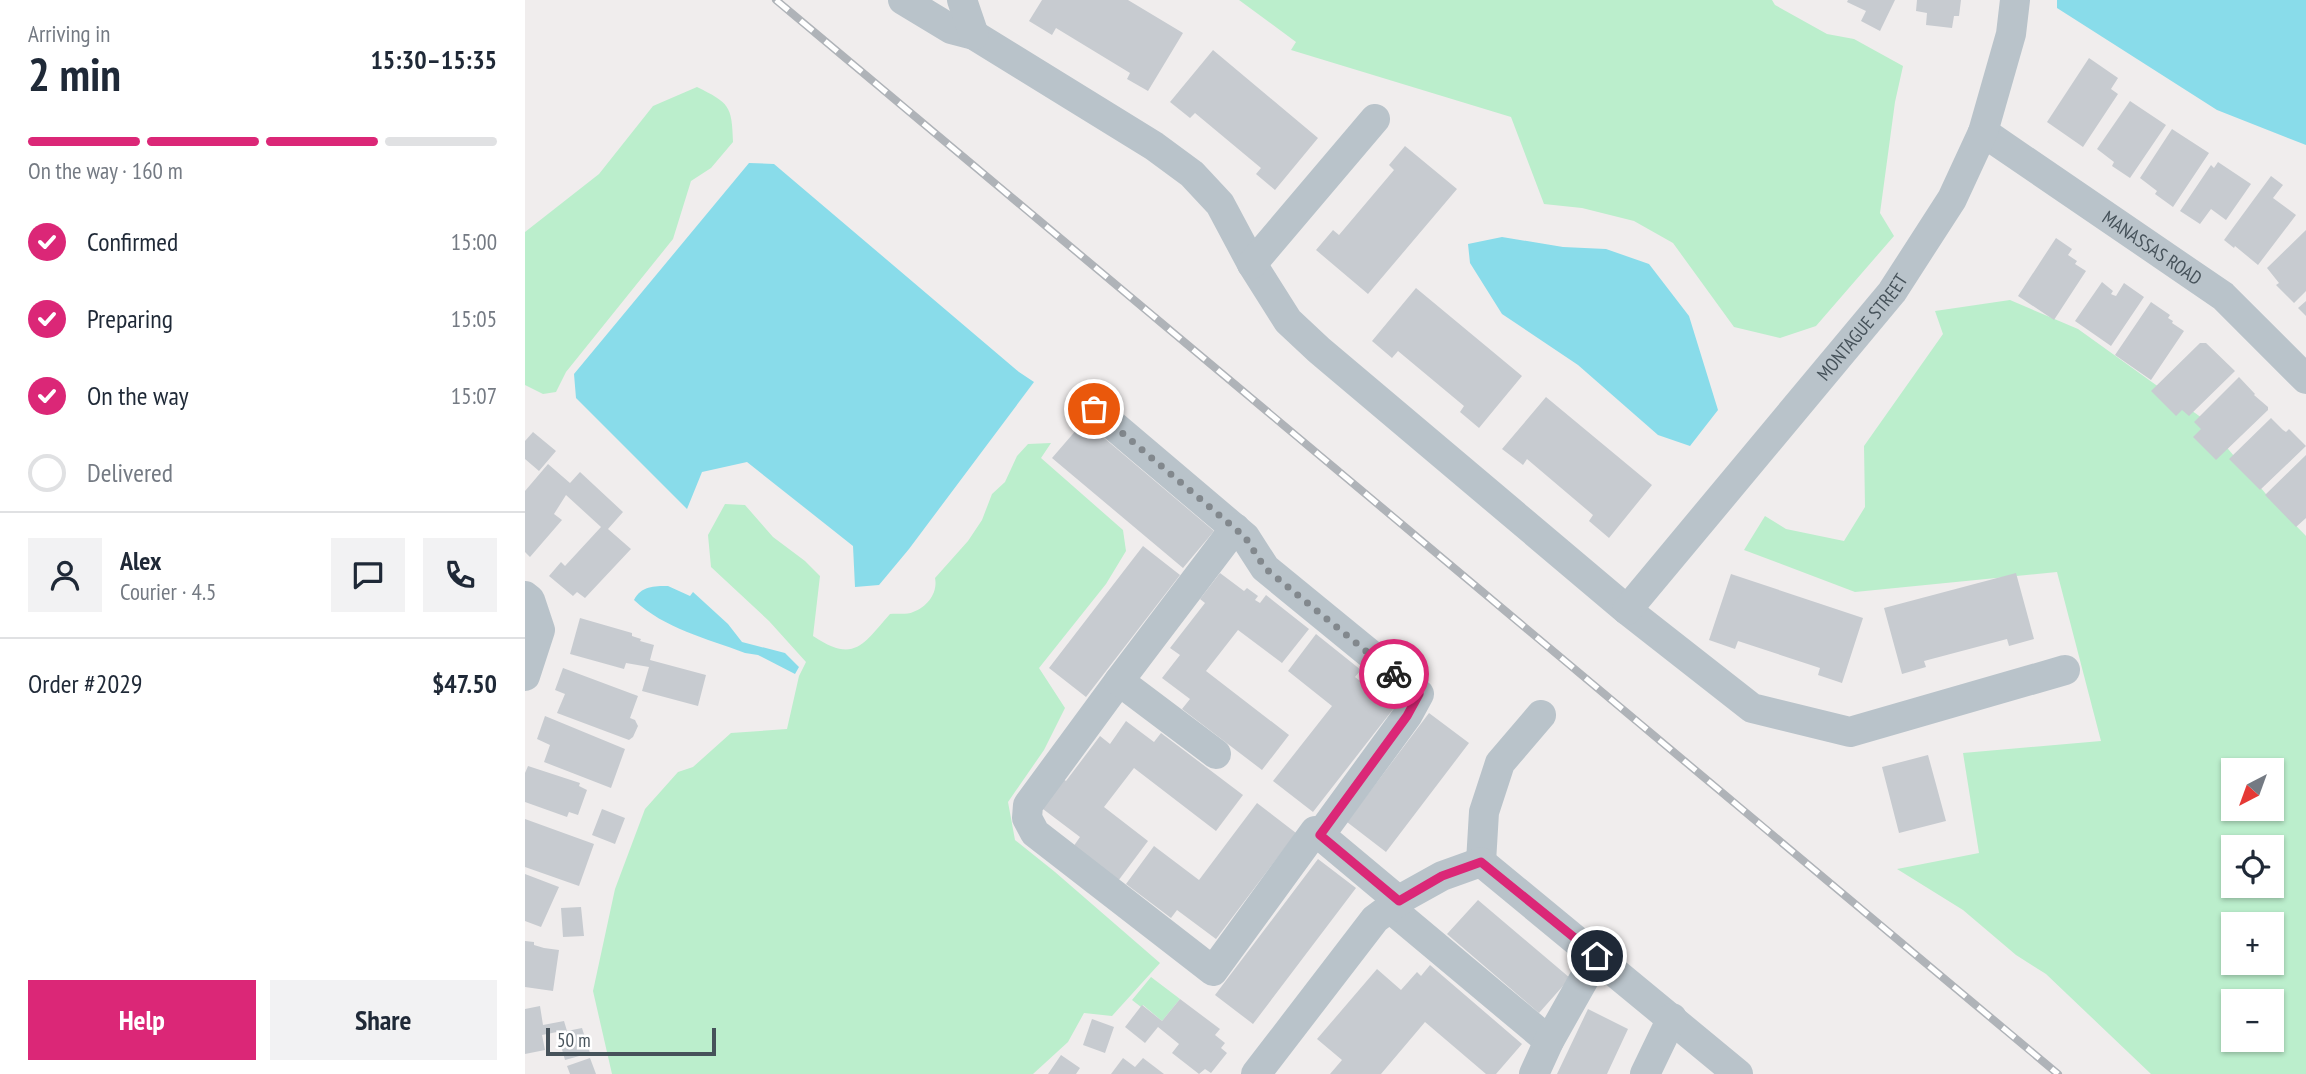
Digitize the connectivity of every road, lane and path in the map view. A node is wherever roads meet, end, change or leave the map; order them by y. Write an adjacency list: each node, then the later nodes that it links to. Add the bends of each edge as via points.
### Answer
1 (903, 0): 4 (street, via 951,29)
2 (962, 0): 4 (street)
3 (2015, 0): 6 (street, MONTAGUE STREET, via 2011,34)
4 (974, 35): 7 (street, via 1192,174 1220,204)
5 (1375, 119): 7 (street)
6 (1983, 132): 8 (street, MANASSAS ROAD, via 2223,296); 12 (street, MONTAGUE STREET, via 1952,199 1892,292)
7 (1252, 264): 12 (street, via 1288,321 1319,350)
8 (2306, 379)
9 (1094, 409): 10 (street)
10 (1235, 528): 15 (street); 18 (street, via 1265,568 1419,694)
11 (525, 596): 14 (street, via 540,630)
12 (1627, 610): 13 (street, via 1752,708 1850,732)
13 (2065, 670)
14 (525, 676)
15 (1119, 681): 17 (street); 18 (street, via 1028,805 1027,818 1035,833 1213,971 1315,831)
16 (1541, 715): 19 (street, via 1500,764 1484,812)
17 (1216, 754)
18 (1320, 835): 20 (street)
19 (1481, 862): 20 (street, via 1442,876); 21 (street)
20 (1395, 905): 23 (street); 24 (street, via 1375,919)
21 (1597, 956): 22 (street); 23 (street)
22 (1672, 1018): 26 (street); 27 (street)
23 (1549, 1041): 25 (street)
24 (1263, 1071)
25 (1534, 1074)
26 (1645, 1074)
27 (1738, 1074)

